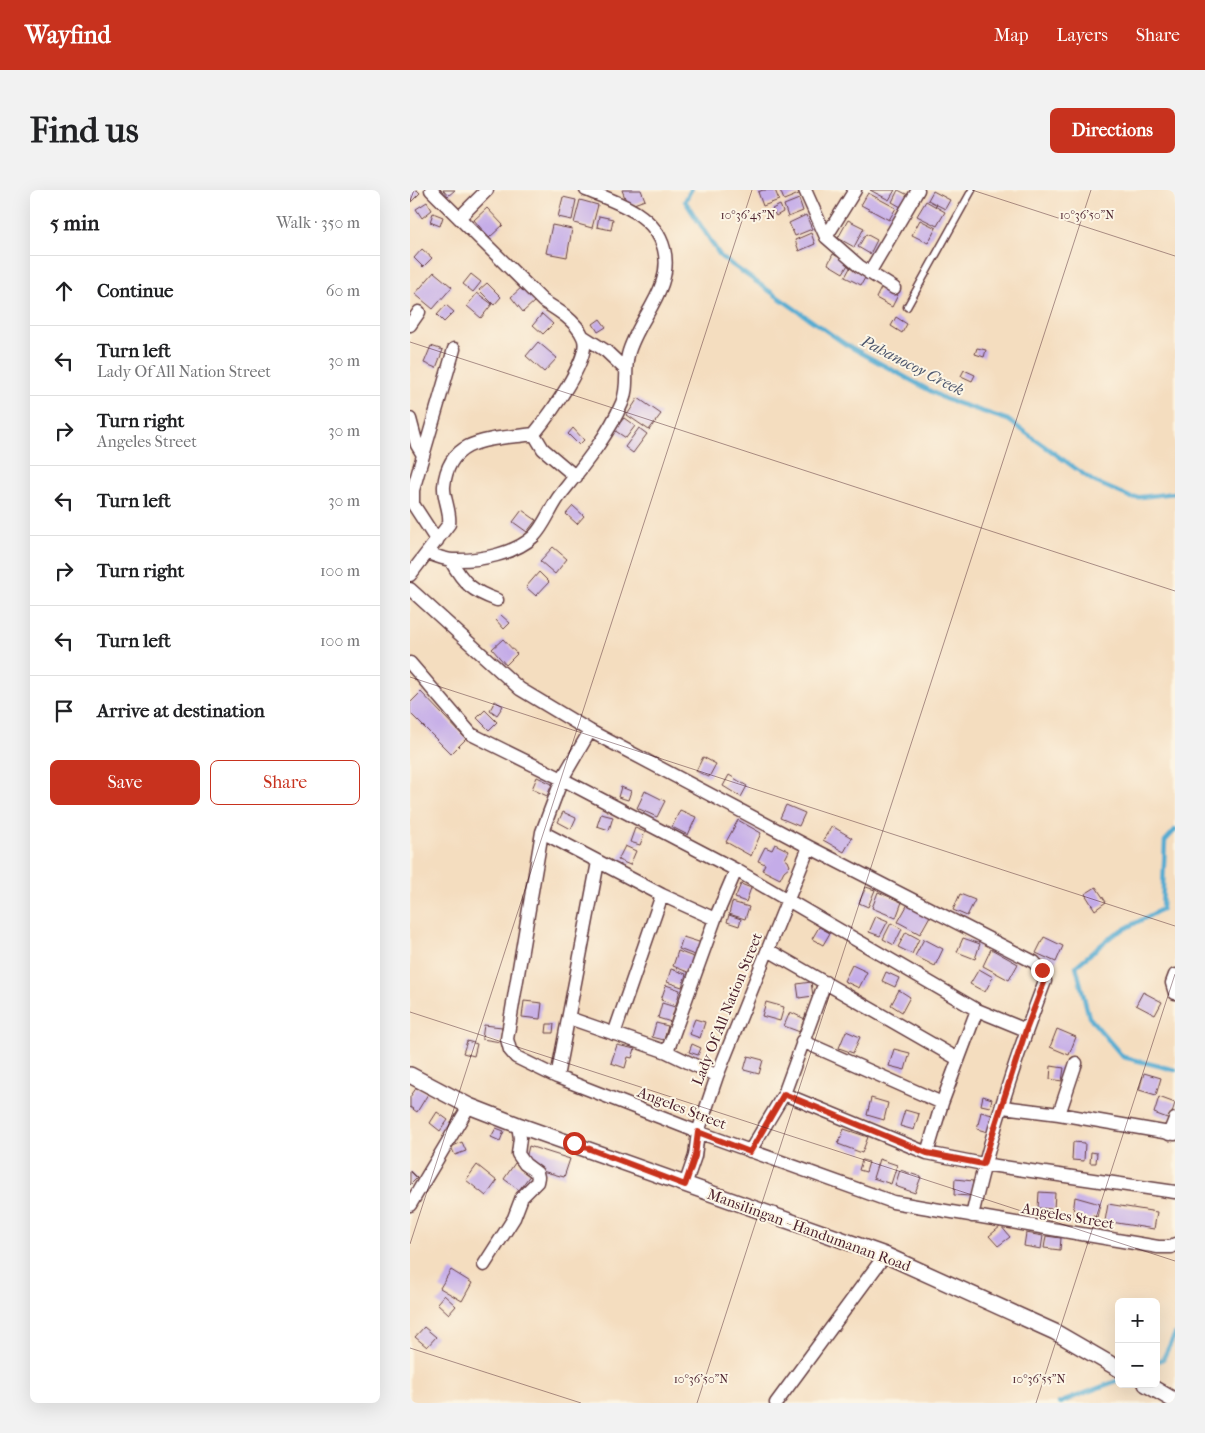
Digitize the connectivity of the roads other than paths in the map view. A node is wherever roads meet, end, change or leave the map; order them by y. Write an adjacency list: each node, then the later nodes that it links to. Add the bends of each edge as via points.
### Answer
1 (431, 190): 8 (street)
2 (487, 190): 8 (street)
3 (586, 190): 17 (street, via 611,199 648,221 656,230 664,250 666,270 657,296 628,354)
4 (805, 190): 9 (street)
5 (855, 190): 9 (street)
6 (918, 190): 10 (street)
7 (972, 190): 12 (lane)
8 (459, 218): 15 (street)
9 (826, 237): 10 (street)
10 (869, 273): 11 (street)
11 (894, 288)
12 (907, 307)
13 (419, 312): 14 (street)
14 (410, 325)
15 (584, 337): 17 (street, via 606,351); 19 (street, via 580,363 562,398)
16 (454, 349): 20 (street)
17 (626, 370): 21 (street, via 627,386 622,404)
18 (410, 419): 20 (street)
19 (534, 434): 21 (street, via 543,449); 23 (street, via 466,445 455,454 444,487 449,524)
20 (417, 449): 22 (street)
21 (576, 477): 25 (street, via 556,501 536,535 514,550)
22 (411, 504): 23 (street)
23 (437, 541): 24 (street)
24 (427, 553): 25 (street); 26 (street)
25 (451, 560): 28 (street, via 460,577 475,592)
26 (410, 575)
27 (410, 588): 30 (street, via 520,689)
28 (497, 600)
29 (410, 663): 31 (street, via 471,734)
30 (590, 731): 31 (street, Angeles Street); 33 (street)
31 (562, 779): 32 (street, Angeles Street); 35 (street)
32 (542, 832): 34 (street); 52 (street, Angeles Street, via 507,1039 516,1057)
33 (809, 847): 37 (street, Lady Of All Nation Street); 45 (street, via 1034,962 1042,970 1045,980)
34 (598, 862): 36 (street); 44 (street)
35 (736, 870): 37 (street); 38 (street)
36 (662, 895): 38 (street); 46 (street)
37 (787, 898): 39 (street, Lady Of All Nation Street); 43 (street)
38 (715, 919): 48 (street)
39 (768, 950): 41 (street); 51 (street, Lady Of All Nation Street)
40 (1175, 975): 42 (street, via 1172,984)
41 (825, 982): 47 (street); 49 (street)
42 (1175, 993)
43 (977, 1010): 45 (street); 49 (street)
44 (568, 1018): 46 (street); 52 (street)
45 (1026, 1030): 57 (street)
46 (614, 1034): 48 (street)
47 (802, 1041): 54 (street); 55 (street)
48 (667, 1052): 51 (street)
49 (958, 1059): 55 (street)
50 (1076, 1063): 58 (street)
51 (717, 1076): 61 (street, Lady Of All Nation Street)
52 (557, 1077): 61 (street, Angeles Street)
53 (411, 1079): 56 (street, Mansilingan - Handumanan Road)
54 (784, 1094): 63 (street); 64 (street)
55 (942, 1103): 64 (street)
56 (469, 1106): 60 (street, Mansilingan - Handumanan Road); 68 (street)
57 (1003, 1107): 58 (street); 65 (street)
58 (1059, 1114): 62 (street)
59 (1175, 1119): 62 (street)
60 (518, 1125): 66 (street, Mansilingan - Handumanan Road); 72 (street, via 518,1154 537,1173 537,1182 522,1198 514,1218)
61 (698, 1132): 63 (street, Angeles Street); 66 (street, Lady Of All Nation Street, via 695,1156)
62 (1172, 1134)
63 (750, 1152): 69 (street, Angeles Street, via 893,1202)
64 (927, 1153): 65 (street)
65 (983, 1164): 67 (street); 69 (street)
66 (685, 1185): 71 (street, Mansilingan - Handumanan Road)
67 (1175, 1192)
68 (410, 1205)
69 (972, 1216): 70 (street, Angeles Street, via 1158,1247)
70 (1175, 1244)
71 (885, 1255): 73 (street, Mansilingan - Handumanan Road, via 1055,1332); 76 (street)
72 (484, 1265)
73 (1115, 1366)
74 (1153, 1388): 75 (street)
75 (1175, 1401)
76 (776, 1403)

